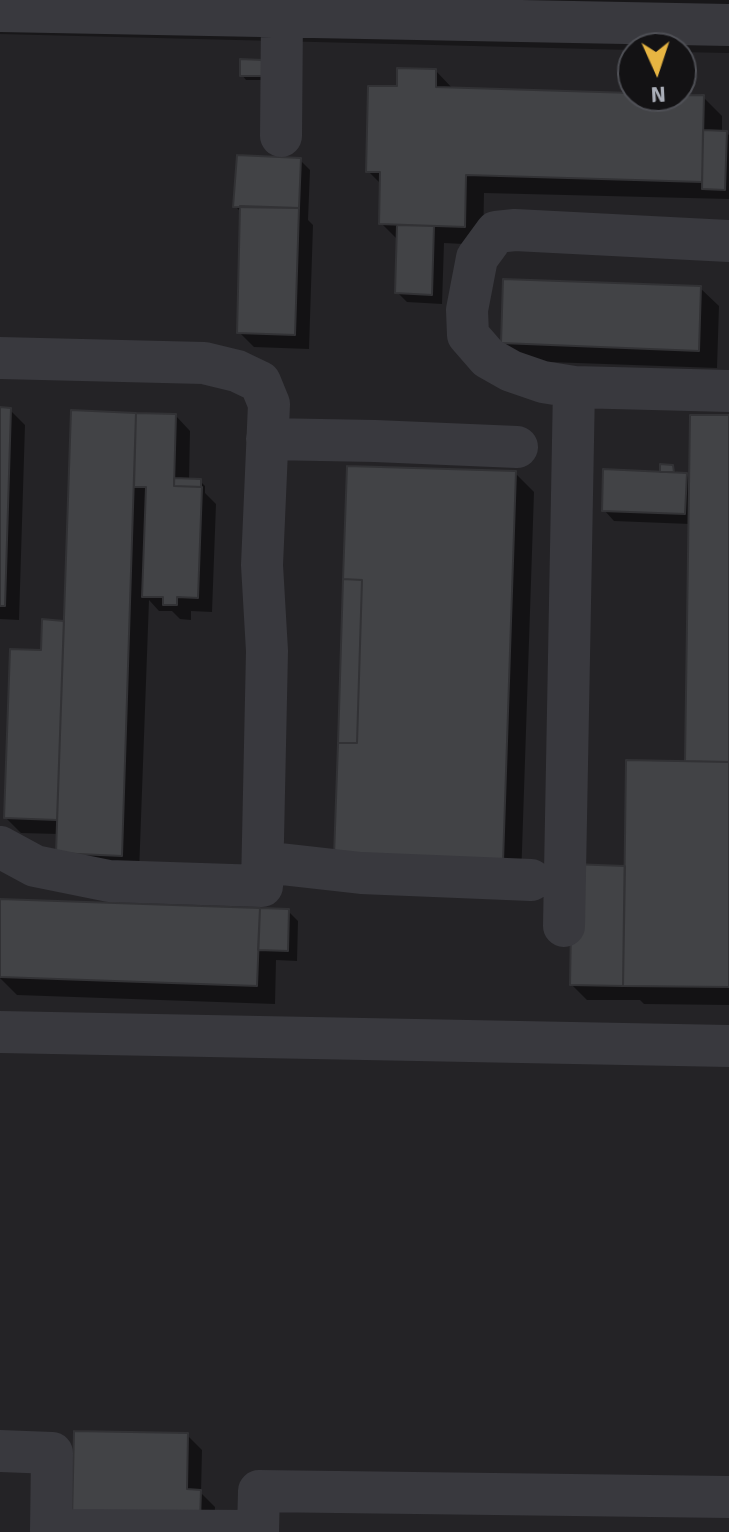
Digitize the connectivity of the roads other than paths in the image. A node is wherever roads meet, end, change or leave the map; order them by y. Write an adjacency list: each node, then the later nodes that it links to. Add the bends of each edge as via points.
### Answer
1 (0, 11): 2 (street)
2 (282, 16): 3 (street); 4 (street)
3 (729, 25)
4 (281, 136)
5 (729, 241): 7 (street, via 496,232 477,258 468,335 488,358 511,371)
6 (0, 358): 9 (street, via 204,363 237,371 260,382 269,404)
7 (574, 387): 8 (street); 14 (street)
8 (729, 391)
9 (267, 439): 10 (street); 12 (street)
10 (517, 447)
11 (0, 847): 12 (street, via 35,866 109,881 262,886)
12 (263, 862): 13 (street, via 361,873)
13 (531, 880)
14 (564, 926)
15 (0, 1032): 16 (street)
16 (729, 1046)
17 (0, 1451): 19 (street, via 52,1453)
18 (729, 1497): 20 (street, via 259,1491)
19 (39, 1531): 20 (street)
20 (258, 1531)

